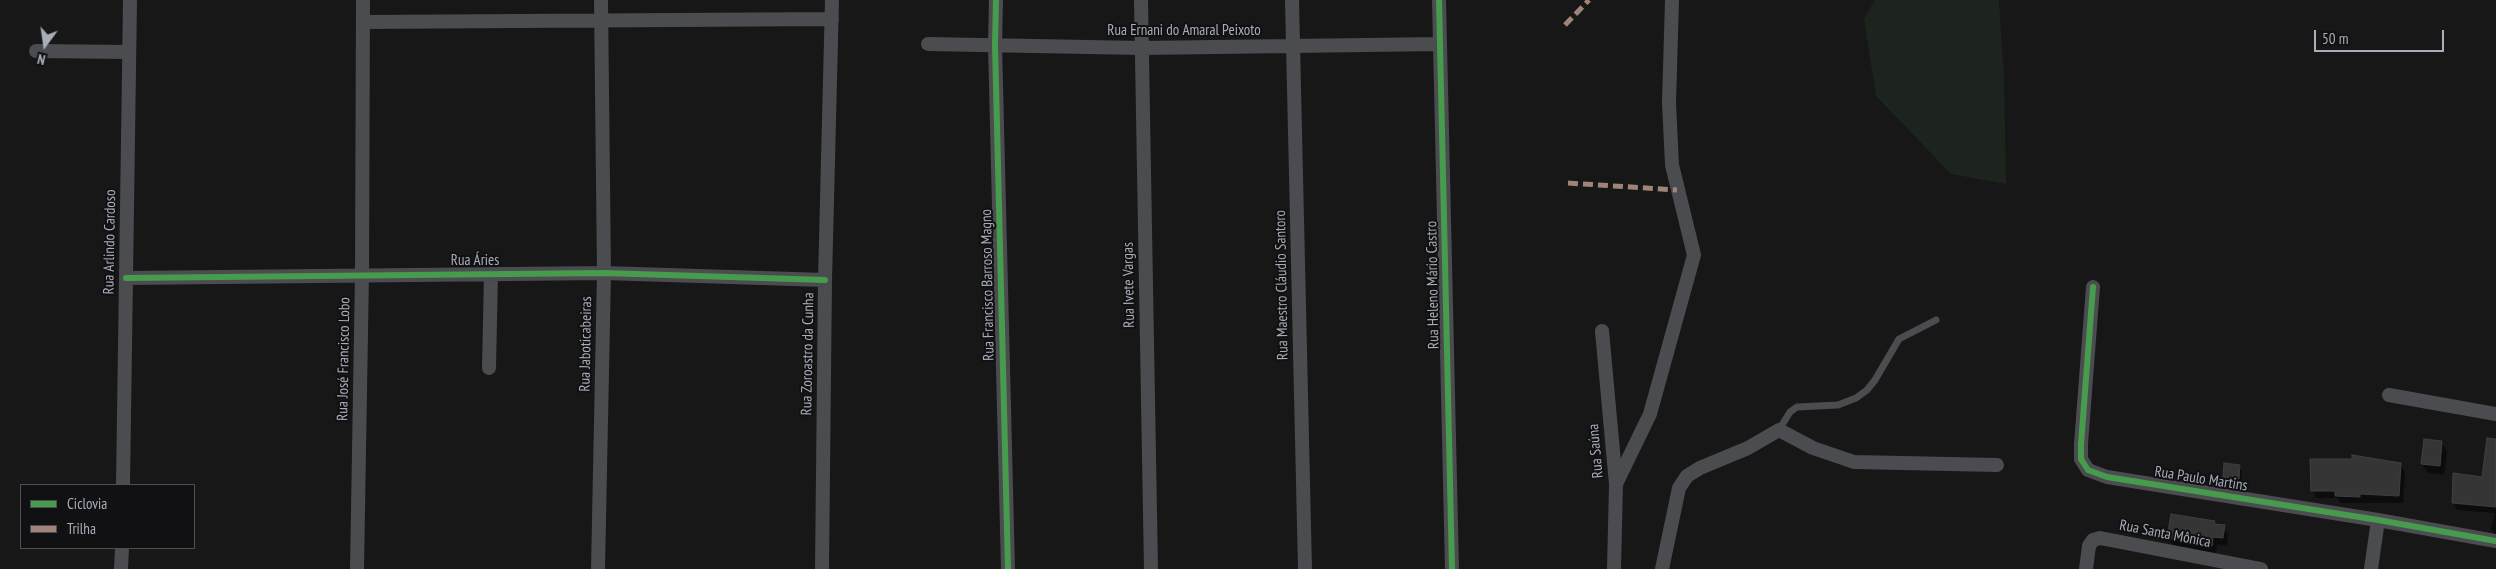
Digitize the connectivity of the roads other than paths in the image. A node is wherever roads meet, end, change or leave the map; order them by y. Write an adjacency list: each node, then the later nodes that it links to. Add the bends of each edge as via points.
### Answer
1 (130, 0): 19 (street, Rua Arlindo Cardoso)
2 (363, 0): 11 (street, Rua José Francisco Lobo)
3 (601, 0): 12 (street, Rua Jaboticabeiras)
4 (832, 0): 10 (street, Rua Zoroastro da Cunha)
5 (996, 0): 15 (street, Rua Francisco Barroso Magno)
6 (1140, 0): 17 (street, Rua Ivete Vargas)
7 (1292, 0): 16 (street, Rua Maestro Cláudio Santoro)
8 (1439, 0): 14 (street, Rua Heleno Mário Castro)
9 (1672, 0): 34 (street, via 1668,103 1672,165 1694,255 1650,414)
10 (832, 20): 12 (street); 24 (street, Rua Zoroastro da Cunha)
11 (363, 22): 12 (street); 21 (street, Rua José Francisco Lobo)
12 (602, 22): 20 (street, Rua Jaboticabeiras)
13 (928, 44): 15 (street, Rua Ernani do Amaral Peixoto)
14 (1440, 44): 16 (street, Rua Ernani do Amaral Peixoto); 45 (street, Rua Heleno Mário Castro)
15 (995, 45): 17 (street, Rua Ernani do Amaral Peixoto); 42 (street, Rua Francisco Barroso Magno)
16 (1292, 47): 17 (street, Rua Ernani do Amaral Peixoto); 44 (street, Rua Maestro Cláudio Santoro)
17 (1141, 48): 43 (street, Rua Ivete Vargas)
18 (36, 51): 19 (street)
19 (129, 52): 23 (street, Rua Arlindo Cardoso)
20 (604, 273): 22 (street, Rua Áries); 24 (street, Rua Áries); 40 (street, Rua Jaboticabeiras)
21 (362, 274): 22 (street, Rua Áries); 23 (street, Rua Áries); 39 (street, Rua José Francisco Lobo)
22 (491, 274): 28 (street)
23 (126, 278): 33 (street, Rua Arlindo Cardoso)
24 (825, 280): 41 (street, Rua Zoroastro da Cunha)
25 (2093, 287): 35 (street, Rua Paulo Martins, via 2081,444 2081,459 2088,470 2107,477)
26 (1936, 320): 31 (lane, via 1900,339 1875,380 1856,398 1838,405 1797,407)
27 (1602, 331): 34 (street, Rua Saúna)
28 (489, 368)
29 (2389, 395): 30 (street)
30 (2496, 414)
31 (1779, 430): 32 (street, via 1821,451 1854,462); 47 (street, via 1687,476 1679,488)
32 (1997, 465)
33 (123, 484)
34 (1616, 484): 46 (street, Rua Saúna)
35 (2378, 520): 36 (street, Rua Paulo Martins); 50 (street)
36 (2496, 541)
37 (122, 549): 38 (street)
38 (121, 569)
39 (357, 569)
40 (598, 569)
41 (822, 569)
42 (1008, 569)
43 (1151, 569)
44 (1304, 569)
45 (1452, 569)
46 (1614, 569)
47 (1662, 569)
48 (2086, 569): 49 (street, Rua Santa Mônica, via 2089,546 2100,538)
49 (2260, 569)
50 (2371, 569)

